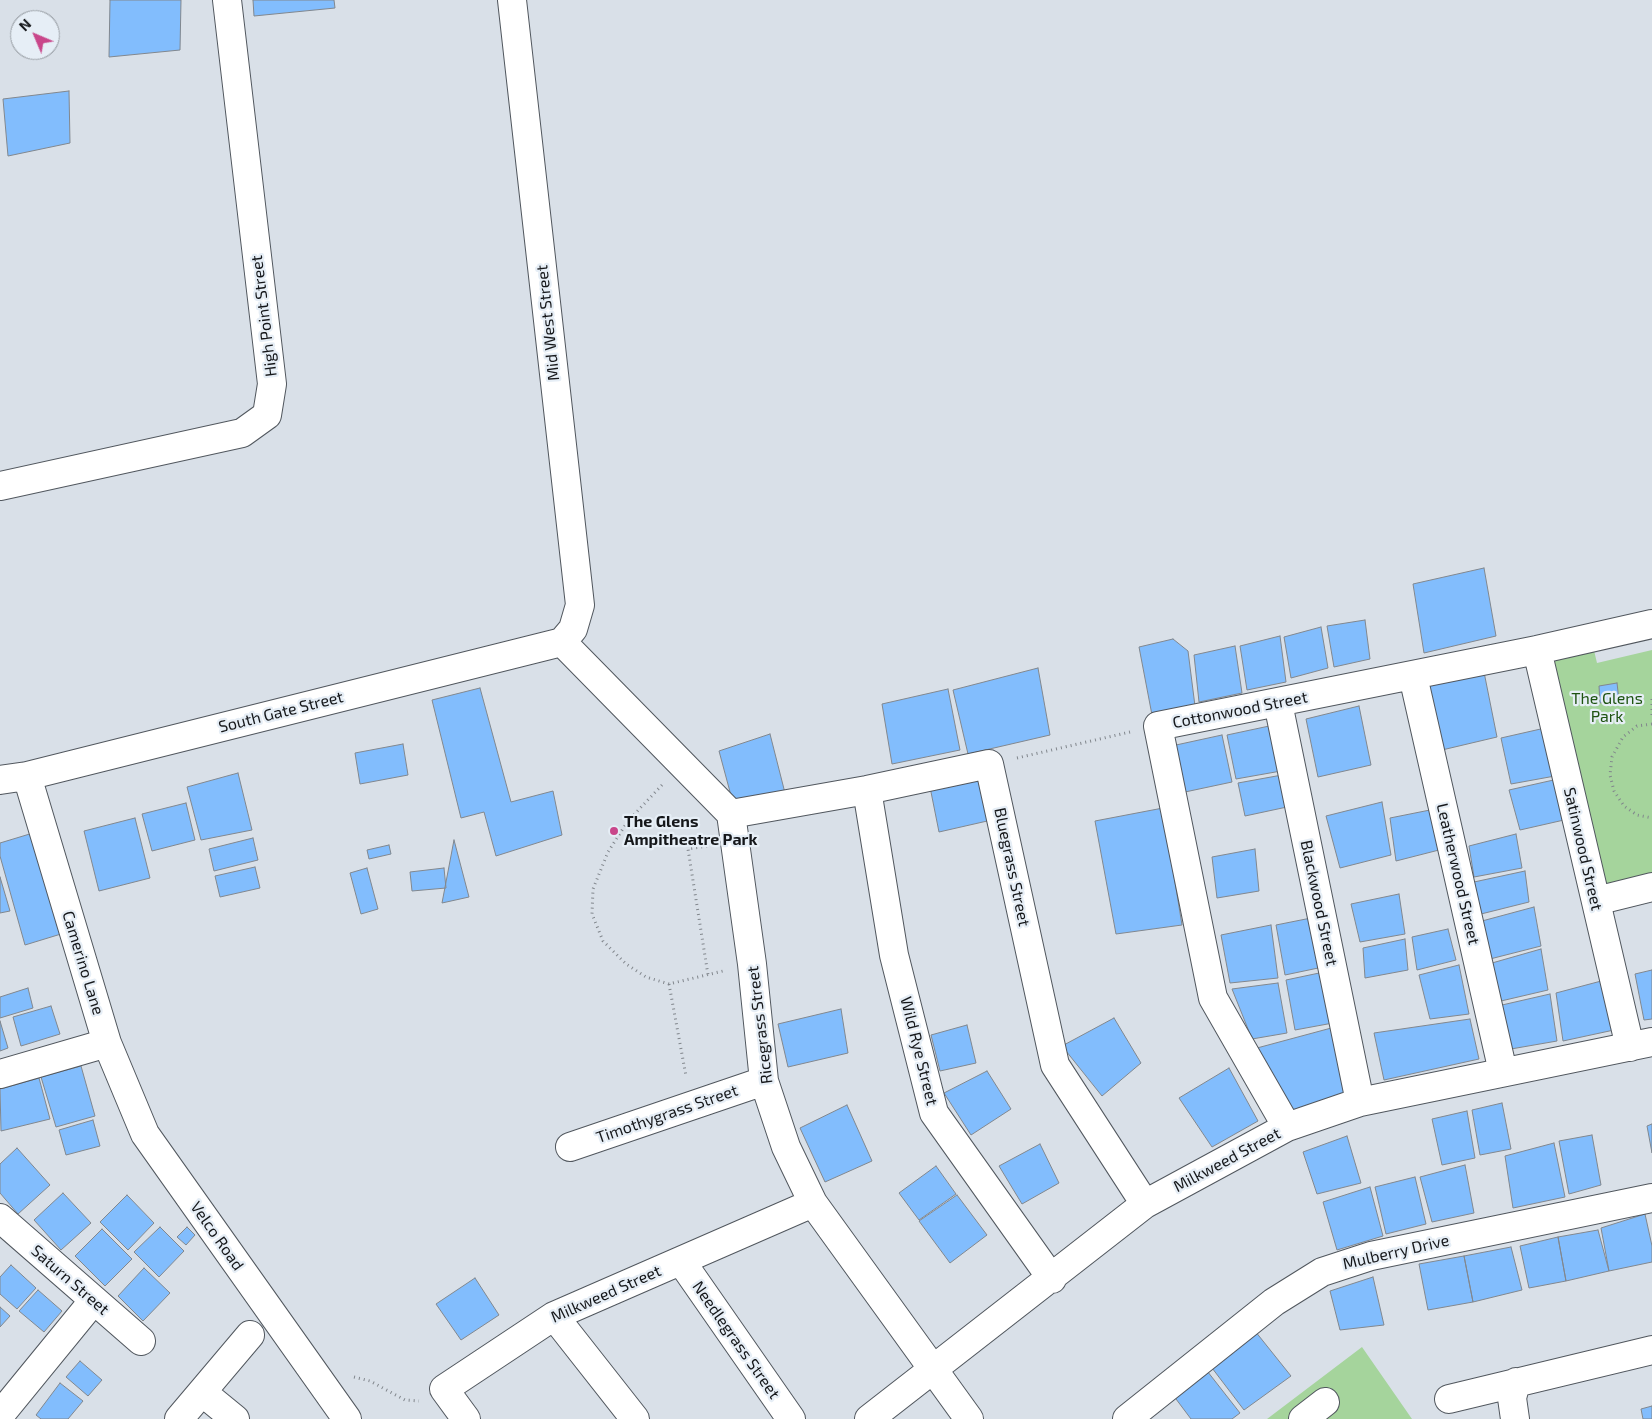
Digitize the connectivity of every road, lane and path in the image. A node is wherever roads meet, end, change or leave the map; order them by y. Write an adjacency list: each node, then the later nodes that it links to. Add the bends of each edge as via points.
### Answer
1 (228, 0): 3 (street, High Point Street, via 272,384 267,415 242,433)
2 (512, 0): 5 (street, Mid West Street, via 580,606 573,629)
3 (0, 486)
4 (1652, 624): 6 (street, Cottonwood Street)
5 (562, 642): 13 (street); 15 (street, South Gate Street)
6 (1536, 650): 7 (street, Cottonwood Street); 21 (street, Satinwood Street)
7 (1413, 676): 9 (street, Cottonwood Street); 27 (street, Leatherwood Street)
8 (1652, 700): 10 (path)
9 (1278, 703): 12 (street, Cottonwood Street); 30 (street, Blackwood Street)
10 (1652, 716)
11 (1652, 724): 18 (path, via 1638,726 1623,737 1612,756 1610,775 1614,791 1624,806 1637,815)
12 (1158, 726): 14 (path); 32 (street, Cottonwood Street, via 1214,998)
13 (682, 764): 19 (street); 24 (path, via 628,821 608,852 593,889 592,914 603,941 646,978)
14 (989, 764): 17 (street); 36 (street, Bluegrass Street, via 1056,1065)
15 (27, 776): 16 (street, South Gate Street); 25 (street, Camerino Lane)
16 (0, 780)
17 (867, 790): 19 (street); 39 (street, Wild Rye Street, via 894,955 934,1113)
18 (1652, 818)
19 (733, 827): 22 (street, Ricegrass Street); 23 (path, via 688,850)
20 (1652, 887): 21 (street)
21 (1596, 901): 26 (street, Satinwood Street)
22 (752, 964): 23 (path); 29 (street, Ricegrass Street)
23 (708, 975): 24 (path)
24 (669, 984): 31 (path)
25 (107, 1043): 28 (street); 47 (street, Velco Road, via 145,1134)
26 (1641, 1045): 27 (street, Milkweed Street)
27 (1503, 1072): 30 (street, Milkweed Street)
28 (0, 1074)
29 (764, 1081): 31 (street, Timothygrass Street); 35 (street, Ricegrass Street, via 786,1147)
30 (1360, 1102): 32 (street, Milkweed Street)
31 (691, 1106): 33 (street, Timothygrass Street)
32 (1287, 1127): 36 (street, Milkweed Street)
33 (570, 1147)
34 (1652, 1198): 61 (street, Mulberry Drive, via 1371,1256 1322,1272 1274,1302)
35 (813, 1203): 38 (street, Milkweed Street); 45 (street, Ricegrass Street)
36 (1145, 1204): 39 (street, Milkweed Street)
37 (4, 1232): 40 (street, Saturn Street)
38 (681, 1261): 41 (street, Milkweed Street); 58 (street, Needlegrass Street)
39 (1052, 1279): 45 (street, Milkweed Street)
40 (94, 1300): 43 (street, Saturn Street); 52 (street)
41 (554, 1316): 48 (street, Milkweed Street); 57 (street)
42 (250, 1335): 49 (street)
43 (141, 1341)
44 (1652, 1350): 46 (street)
45 (934, 1371): 59 (street, Milkweed Street); 60 (street, Ricegrass Street)
46 (1516, 1382): 50 (street); 63 (street, via 1512,1398)
47 (325, 1388): 48 (path, via 342,1377 360,1378 414,1402); 55 (street, Velco Road)
48 (444, 1389): 56 (street)
49 (202, 1392): 53 (street); 54 (street)
50 (1448, 1399)
51 (1325, 1402): 62 (street)
52 (0, 1415)
53 (179, 1419)
54 (235, 1419)
55 (347, 1419)
56 (466, 1419)
57 (635, 1419)
58 (791, 1419)
59 (869, 1419)
60 (969, 1419)
61 (1127, 1419)
62 (1303, 1419)
63 (1515, 1419)

